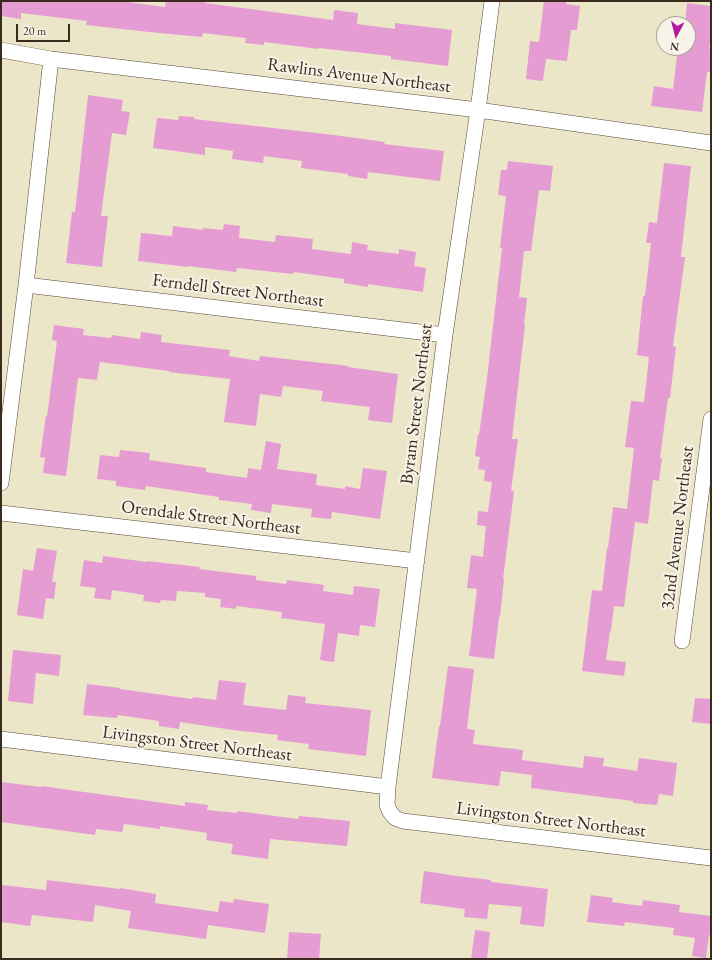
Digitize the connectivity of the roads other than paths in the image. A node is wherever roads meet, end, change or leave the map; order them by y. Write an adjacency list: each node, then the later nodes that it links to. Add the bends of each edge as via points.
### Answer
1 (492, 1): 4 (street, Byram Street Northeast)
2 (1, 50): 3 (street, Rawlins Avenue Northeast)
3 (50, 59): 4 (street, Rawlins Avenue Northeast); 6 (street)
4 (478, 110): 5 (street, Rawlins Avenue Northeast); 7 (street, Byram Street Northeast)
5 (711, 144)
6 (26, 285): 7 (street, Ferndell Street Northeast); 9 (street)
7 (445, 335): 11 (street, Byram Street Northeast)
8 (711, 419): 12 (street, 32nd Avenue Northeast)
9 (1, 483)
10 (1, 513): 11 (street, Orendale Street Northeast)
11 (417, 561): 14 (street, Byram Street Northeast)
12 (682, 641)
13 (1, 739): 14 (street, Livingston Street Northeast)
14 (388, 787): 15 (street, Byram Street Northeast, via 387,805)
15 (390, 812): 16 (street, Livingston Street Northeast, via 402,821)
16 (711, 858)

